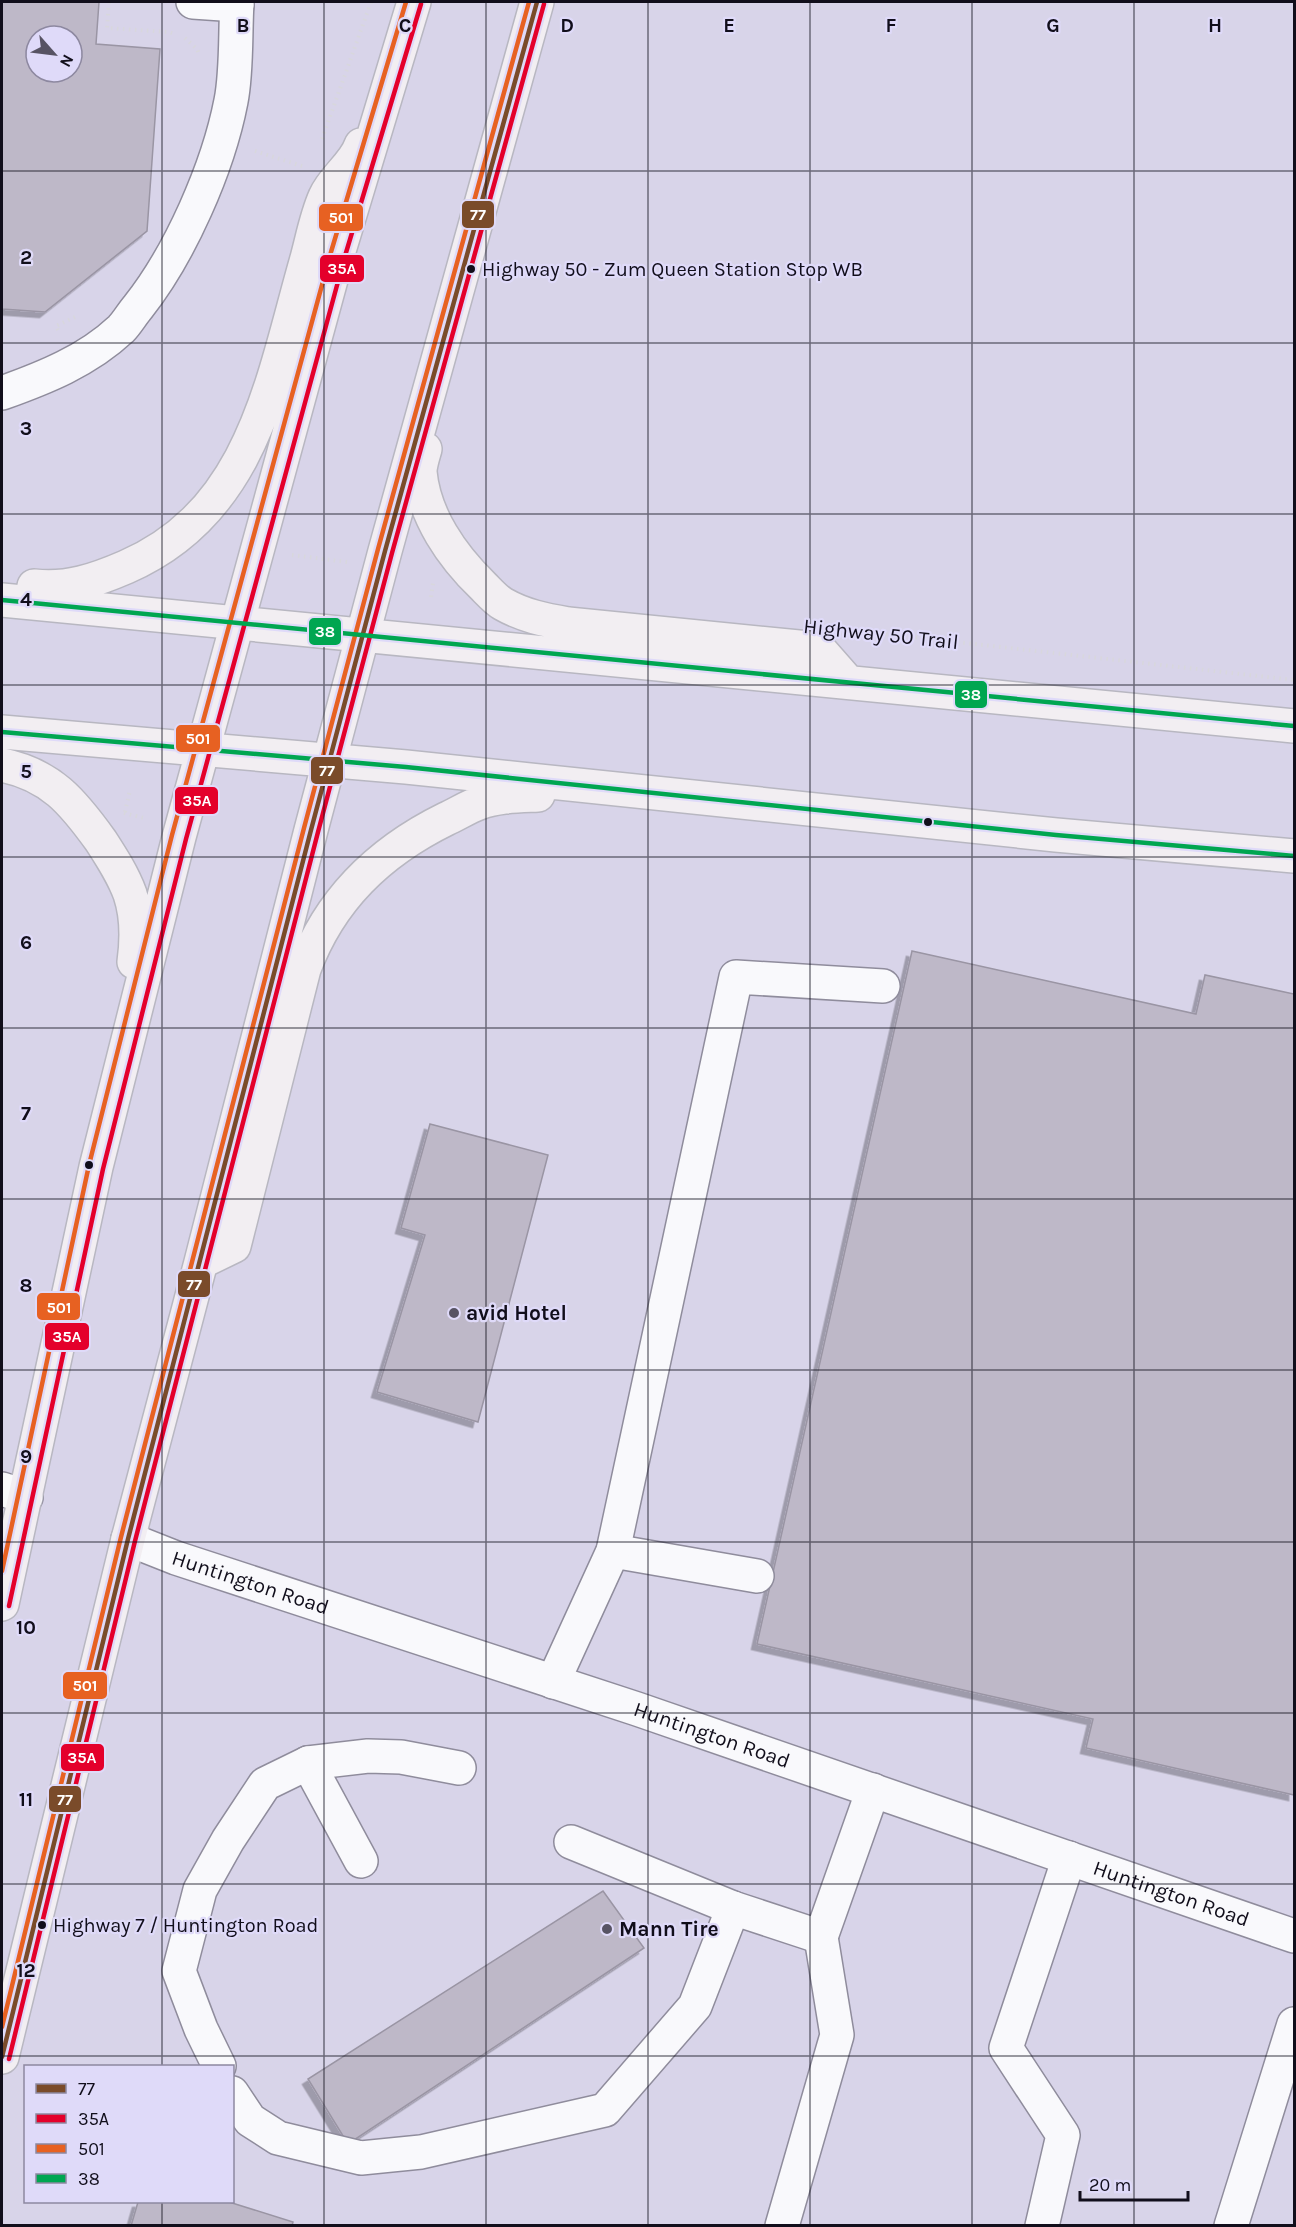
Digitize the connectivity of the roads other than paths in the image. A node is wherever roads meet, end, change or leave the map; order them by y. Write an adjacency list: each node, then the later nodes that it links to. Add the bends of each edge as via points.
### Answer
1 (194, 2): 4 (street)
2 (414, 2): 5 (main road)
3 (537, 2): 6 (main road)
4 (237, 3): 7 (street, via 231,99 221,140 171,257 121,328 72,364)
5 (394, 68): 8 (main road, via 378,85 360,149 325,196 266,404 252,439 239,466 202,515 149,557 99,578 51,589); 10 (main road)
6 (513, 88): 11 (main road); 12 (main road, via 516,113 420,470 437,527 452,553 501,603 531,617 819,649)
7 (2, 393)
8 (2, 583)
9 (2, 600): 10 (main road)
10 (236, 622): 11 (main road); 15 (main road)
11 (363, 635): 12 (main road); 16 (main road)
12 (848, 682): 13 (main road)
13 (1294, 726)
14 (2, 732): 15 (main road)
15 (202, 750): 16 (main road); 21 (main road)
16 (329, 760): 18 (main road); 22 (main road)
17 (2, 765): 21 (main road, via 23,769 68,798 117,864 130,894 137,945 88,1150)
18 (792, 808): 19 (main road); 22 (main road, via 776,818 540,795 508,796 479,803 437,823 383,858 349,889 312,948 234,1246)
19 (1294, 856)
20 (883, 986): 25 (street, via 736,977)
21 (96, 1167): 23 (main road)
22 (201, 1262): 24 (main road)
23 (14, 1493): 27 (main road)
24 (128, 1539): 28 (street, Huntington Road); 39 (main road)
25 (613, 1551): 26 (street); 28 (street)
26 (757, 1576)
27 (2, 1604)
28 (553, 1682): 31 (street, Huntington Road)
29 (308, 1762): 30 (street, via 401,1757); 34 (street); 40 (street, via 265,1784 200,1890 179,1971)
30 (459, 1768)
31 (873, 1790): 33 (street, Huntington Road); 37 (street)
32 (571, 1842): 35 (street)
33 (1069, 1858): 36 (street, Huntington Road); 43 (street, via 1006,2048 1063,2135)
34 (361, 1862)
35 (733, 1908): 37 (street); 41 (street, via 695,2006 605,2110 421,2152 361,2158 278,2138 250,2120)
36 (1294, 1936)
37 (821, 1937): 42 (street, via 837,2035)
38 (1294, 2024): 44 (street)
39 (2, 2057)
40 (218, 2065)
41 (234, 2096)
42 (782, 2226)
43 (1042, 2226)
44 (1231, 2226)

